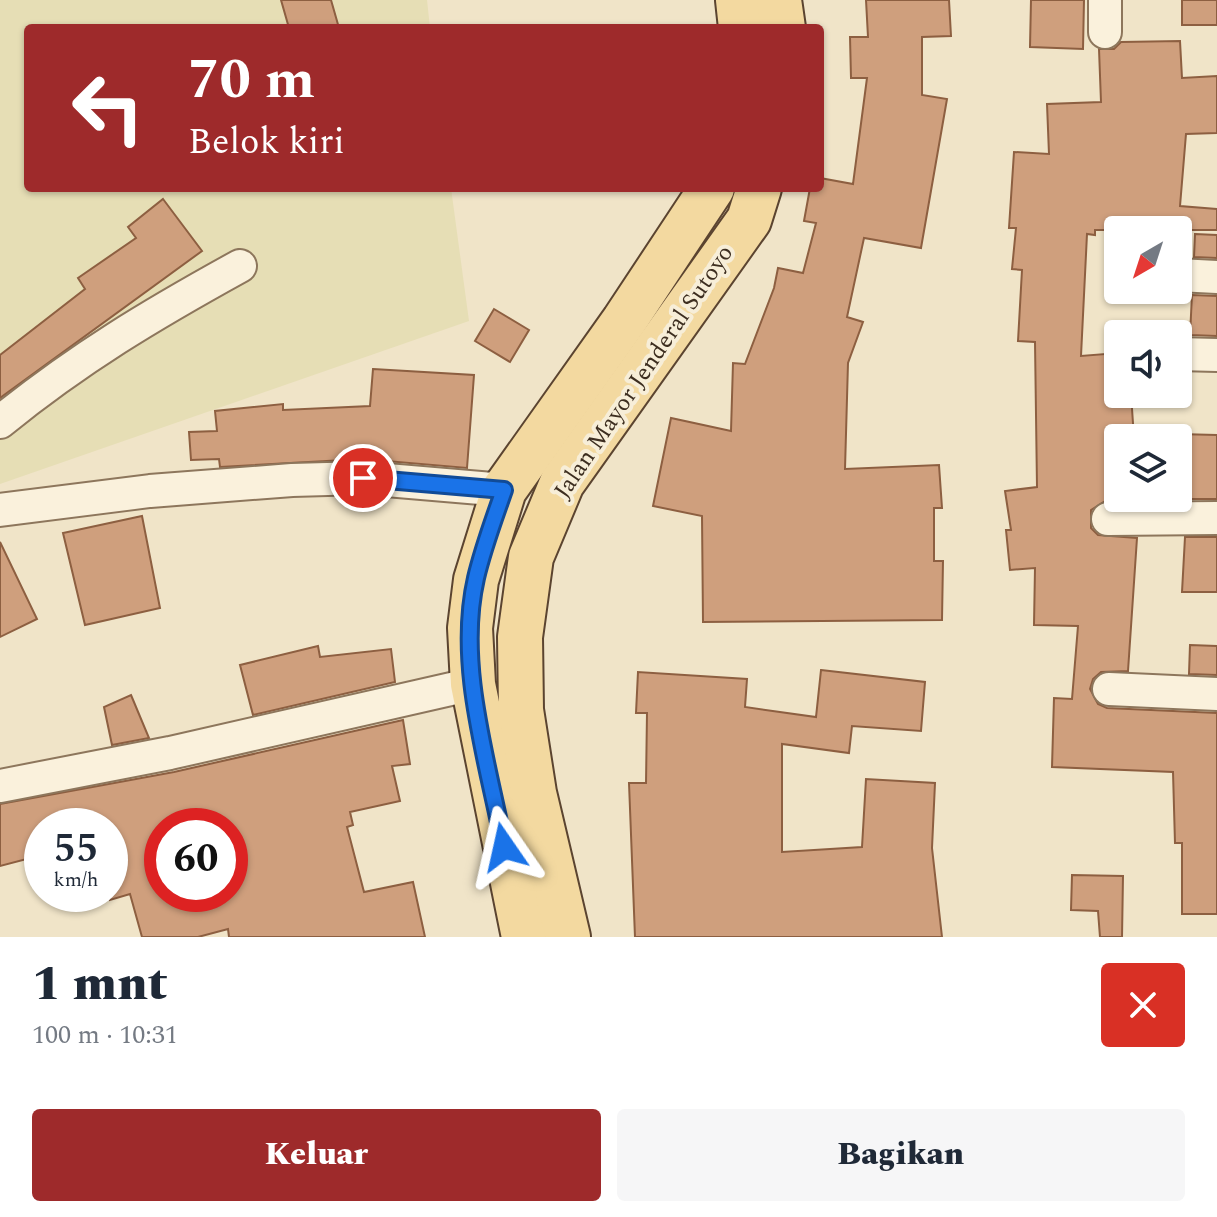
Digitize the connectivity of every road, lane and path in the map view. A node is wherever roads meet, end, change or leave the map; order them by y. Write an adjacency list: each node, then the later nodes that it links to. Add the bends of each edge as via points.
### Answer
1 (738, 0): 4 (main road)
2 (779, 0): 5 (main road)
3 (1105, 0): 6 (street)
4 (741, 24)
5 (782, 24)
6 (1105, 32)
7 (709, 192): 15 (main road, Jalan Mayor Jenderal Sutoyo)
8 (758, 192): 24 (main road, Jalan Mayor Jenderal Sutoyo, via 749,220 562,483 531,557 520,637 521,710 534,793)
9 (240, 266): 14 (street, via 133,325)
10 (1192, 276): 11 (street)
11 (1217, 277)
12 (1192, 354): 13 (street)
13 (1217, 355)
14 (0, 422)
15 (504, 490): 16 (street, via 363,478 292,480); 19 (main road, Jalan Mayor Jenderal Sutoyo, via 476,580 470,628)
16 (0, 510)
17 (1217, 518): 18 (street)
18 (1108, 519)
19 (473, 684): 22 (street, via 155,757); 23 (main road, Jalan Mayor Jenderal Sutoyo)
20 (1109, 689): 21 (street)
21 (1217, 694)
22 (0, 786)
23 (524, 937)
24 (568, 937)

